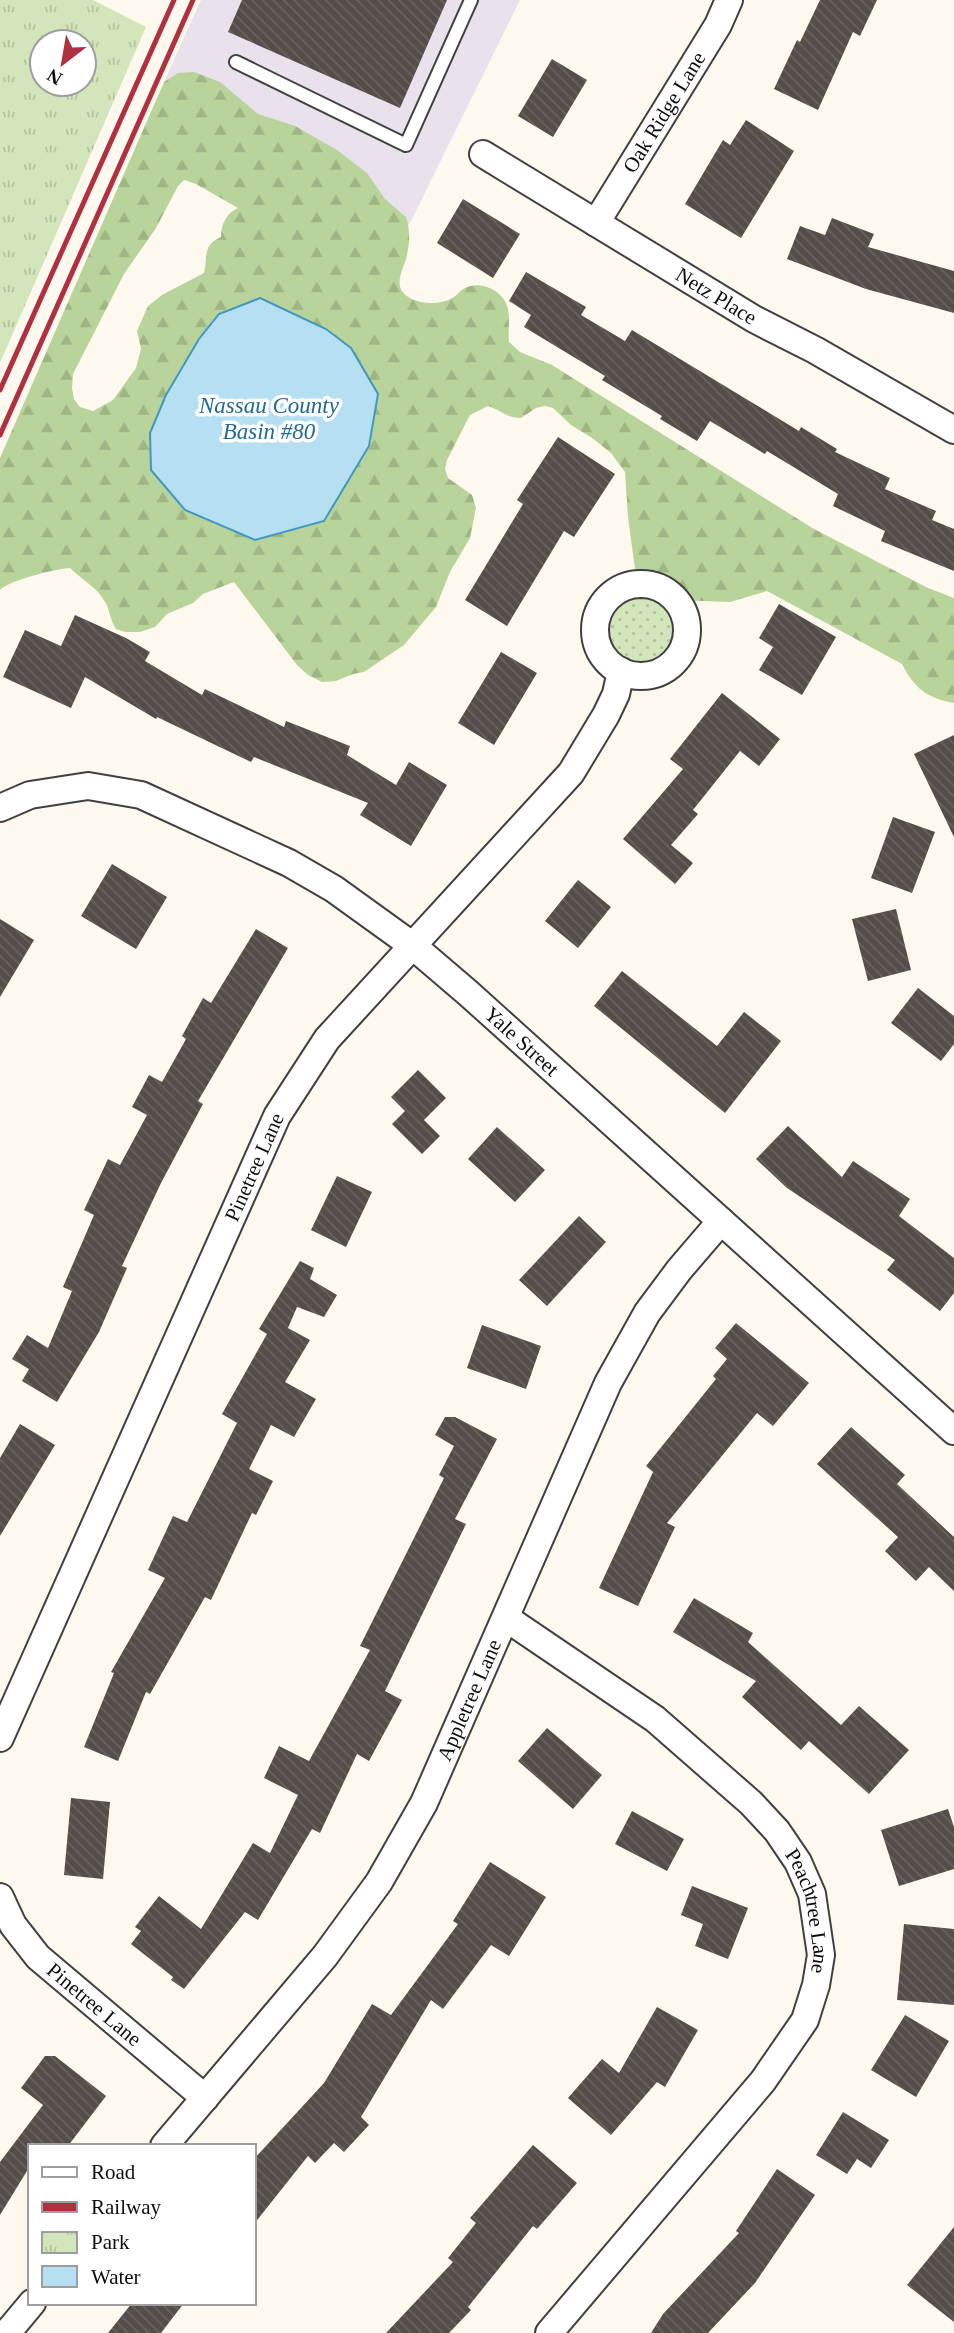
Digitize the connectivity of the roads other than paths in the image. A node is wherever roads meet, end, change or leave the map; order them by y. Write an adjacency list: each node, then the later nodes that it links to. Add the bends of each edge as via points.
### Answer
1 (471, 0): 3 (lane, via 406,145)
2 (729, 0): 5 (street, Oak Ridge Lane)
3 (236, 62)
4 (483, 154): 5 (street, Netz Place)
5 (596, 223): 6 (street, Netz Place, via 754,319)
6 (954, 430)
7 (621, 671): 9 (street, Pinetree Lane, via 607,715 571,773)
8 (9, 804): 9 (street, Yale Street, via 30,795 88,786 141,795 289,863 358,904)
9 (413, 946): 10 (street, Yale Street); 13 (street, Pinetree Lane, via 327,1039 276,1116)
10 (721, 1221): 11 (street, Yale Street); 12 (street, Appletree Lane, via 659,1295 627,1347)
11 (954, 1431)
12 (506, 1618): 15 (street, Appletree Lane, via 425,1802 379,1882 325,1955); 19 (street, Peachtree Lane, via 655,1719 751,1802 799,1862 812,1894 821,1955 805,2020 763,2081)
13 (0, 1738)
14 (0, 1897): 15 (street, Pinetree Lane, via 13,1925 38,1957)
15 (205, 2098): 16 (street, Appletree Lane)
16 (166, 2144)
17 (30, 2305): 18 (street)
18 (7, 2333)
19 (549, 2333)

